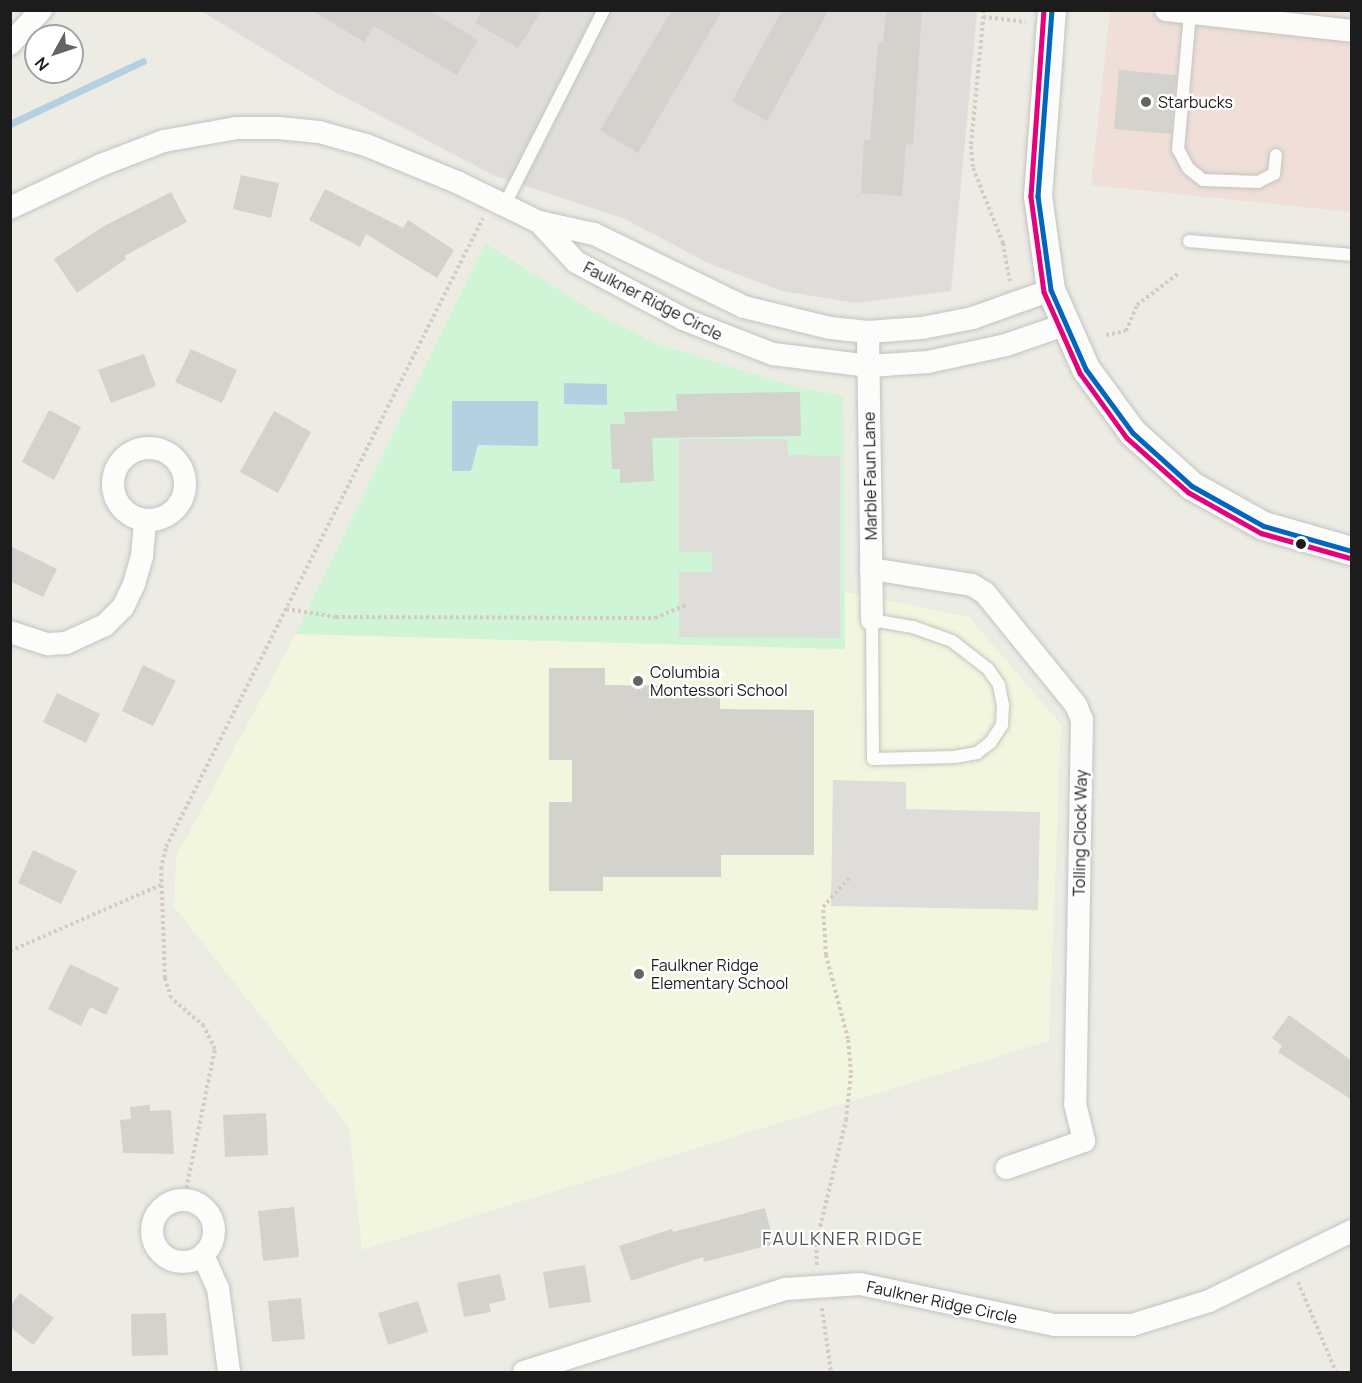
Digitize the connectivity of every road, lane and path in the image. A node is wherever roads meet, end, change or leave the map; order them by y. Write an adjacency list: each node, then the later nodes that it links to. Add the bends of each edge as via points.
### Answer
1 (41, 10): 10 (street)
2 (604, 10): 12 (lane)
3 (984, 10): 7 (path)
4 (1052, 10): 19 (street, via 1038,186)
5 (1166, 10): 6 (street)
6 (1190, 13): 9 (street); 11 (lane, via 1178,149 1188,168 1203,180 1258,182 1274,174)
7 (983, 17): 8 (path); 18 (path, via 972,157 980,194 1002,243)
8 (1026, 22)
9 (1352, 31)
10 (10, 44)
11 (1275, 155)
12 (497, 201): 13 (street, Faulkner Ridge Circle, via 347,140 309,131 236,128 164,141 101,165); 14 (street, Faulkner Ridge Circle); 28 (path)
13 (10, 208)
14 (539, 222): 21 (street, Faulkner Ridge Circle, via 594,234 744,307 787,320); 23 (street, Faulkner Ridge Circle, via 576,262 725,338 773,354)
15 (1189, 240): 16 (lane)
16 (1352, 255)
17 (1179, 273): 22 (path, via 1137,305 1126,331)
18 (1010, 284)
19 (1051, 290): 20 (street); 21 (street, Faulkner Ridge Circle, via 973,318 922,328)
20 (1064, 325): 23 (street, Faulkner Ridge Circle, via 961,357); 25 (street, via 1107,400 1133,433 1192,486 1264,526)
21 (868, 332): 23 (street, Marble Faun Lane)
22 (1106, 335)
23 (869, 366): 26 (street, Marble Faun Lane)
24 (145, 521): 30 (street, via 142,556 134,584 123,607 105,625 66,643 48,644)
25 (1352, 551)
26 (872, 568): 29 (street, Marble Faun Lane); 34 (street, Tolling Clock Way, via 972,585 985,592 1076,705 1082,720 1075,1104 1084,1141)
27 (685, 605): 28 (path, via 655,618 336,617)
28 (286, 609): 32 (path, via 166,847)
29 (872, 620): 29 (lane, via 873,759 954,757 977,753 991,742 1002,725 1004,705 999,685 988,669 952,641 913,627)
30 (10, 632)
31 (850, 878): 39 (path, via 823,908 826,956 848,1039 851,1074 846,1120 816,1244)
32 (161, 885): 33 (path); 35 (path, via 165,978 171,998 184,1013 204,1026 215,1049)
33 (10, 951)
34 (1007, 1168)
35 (184, 1200): 37 (street, via 204,1208 214,1225 211,1245); 37 (street, via 162,1208 155,1218 154,1241 170,1259 191,1261)
36 (1352, 1231): 38 (street, Faulkner Ridge Circle)
37 (203, 1255): 40 (street, via 218,1288)
38 (1289, 1261): 39 (street, Faulkner Ridge Circle, via 1209,1301 1132,1325 1054,1325 860,1284); 43 (path)
39 (818, 1286): 41 (street, Faulkner Ridge Circle, via 786,1288); 42 (path)
40 (229, 1372)
41 (524, 1372)
42 (831, 1372)
43 (1336, 1372)

